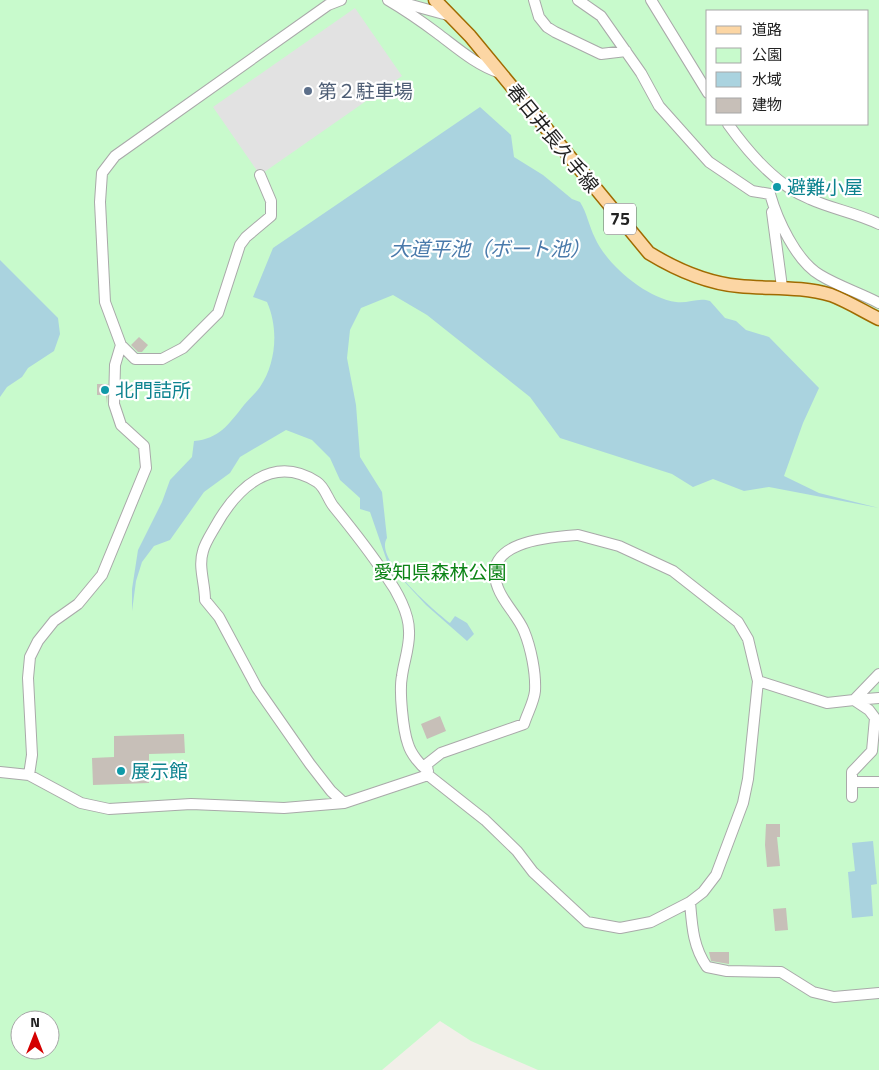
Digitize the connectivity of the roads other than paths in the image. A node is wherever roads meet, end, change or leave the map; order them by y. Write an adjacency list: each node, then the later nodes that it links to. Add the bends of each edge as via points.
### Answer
1 (342, 0): 18 (lane, via 328,5 115,156 102,173 100,202 105,302)
2 (390, 0): 7 (lane); 9 (lane, via 472,59)
3 (435, 0): 7 (main road, 春日井長久手線 / 75)
4 (534, 0): 8 (lane, via 539,17 556,32 601,54)
5 (578, 0): 8 (lane, via 601,16)
6 (651, 0): 10 (lane)
7 (452, 16): 9 (main road, 春日井長久手線 / 75)
8 (626, 51): 13 (lane, via 658,106 709,162 752,191)
9 (500, 73): 15 (main road, 春日井長久手線 / 75, via 650,253 674,268 700,278 738,286)
10 (706, 90)
11 (729, 125): 14 (lane, via 782,184 809,199)
12 (260, 174): 18 (lane, via 271,202 271,216 240,245 218,313 183,348 162,359 135,359)
13 (770, 194): 15 (lane); 16 (lane, via 790,241 809,266 819,275)
14 (879, 224)
15 (782, 288): 17 (main road, 春日井長久手線 / 75, via 831,295)
16 (879, 303)
17 (879, 319)
18 (121, 345): 25 (lane, via 115,365 114,404 122,425 144,446 146,468 102,575 78,604 54,621 30,656 32,755)
19 (879, 674): 22 (lane)
20 (758, 681): 22 (lane, via 827,703); 24 (lane, via 748,639 738,622 673,570 619,546 578,535 520,544 502,555 496,578 498,588 524,630 534,672 535,693 524,724 441,753 427,764); 30 (lane, via 748,779 742,803 718,871 703,892)
21 (879, 698): 22 (lane)
22 (854, 700): 26 (lane, via 869,710 874,718 872,751 852,772)
23 (0, 772): 25 (lane)
24 (428, 773): 29 (lane); 29 (lane, via 408,744 401,678 410,631 404,609 387,576 319,483 300,474 270,472 237,493 209,538 201,566 205,600 219,617 257,688 310,764); 30 (lane, via 485,820 533,872 587,922 620,928 637,925 651,922)
25 (29, 775): 29 (lane, via 81,803 109,809 192,804 284,808)
26 (852, 782): 27 (lane); 28 (lane)
27 (879, 782)
28 (852, 797)
29 (344, 803)
30 (690, 902): 31 (lane, via 698,954 707,967 781,972 812,992 834,997)
31 (879, 993)

